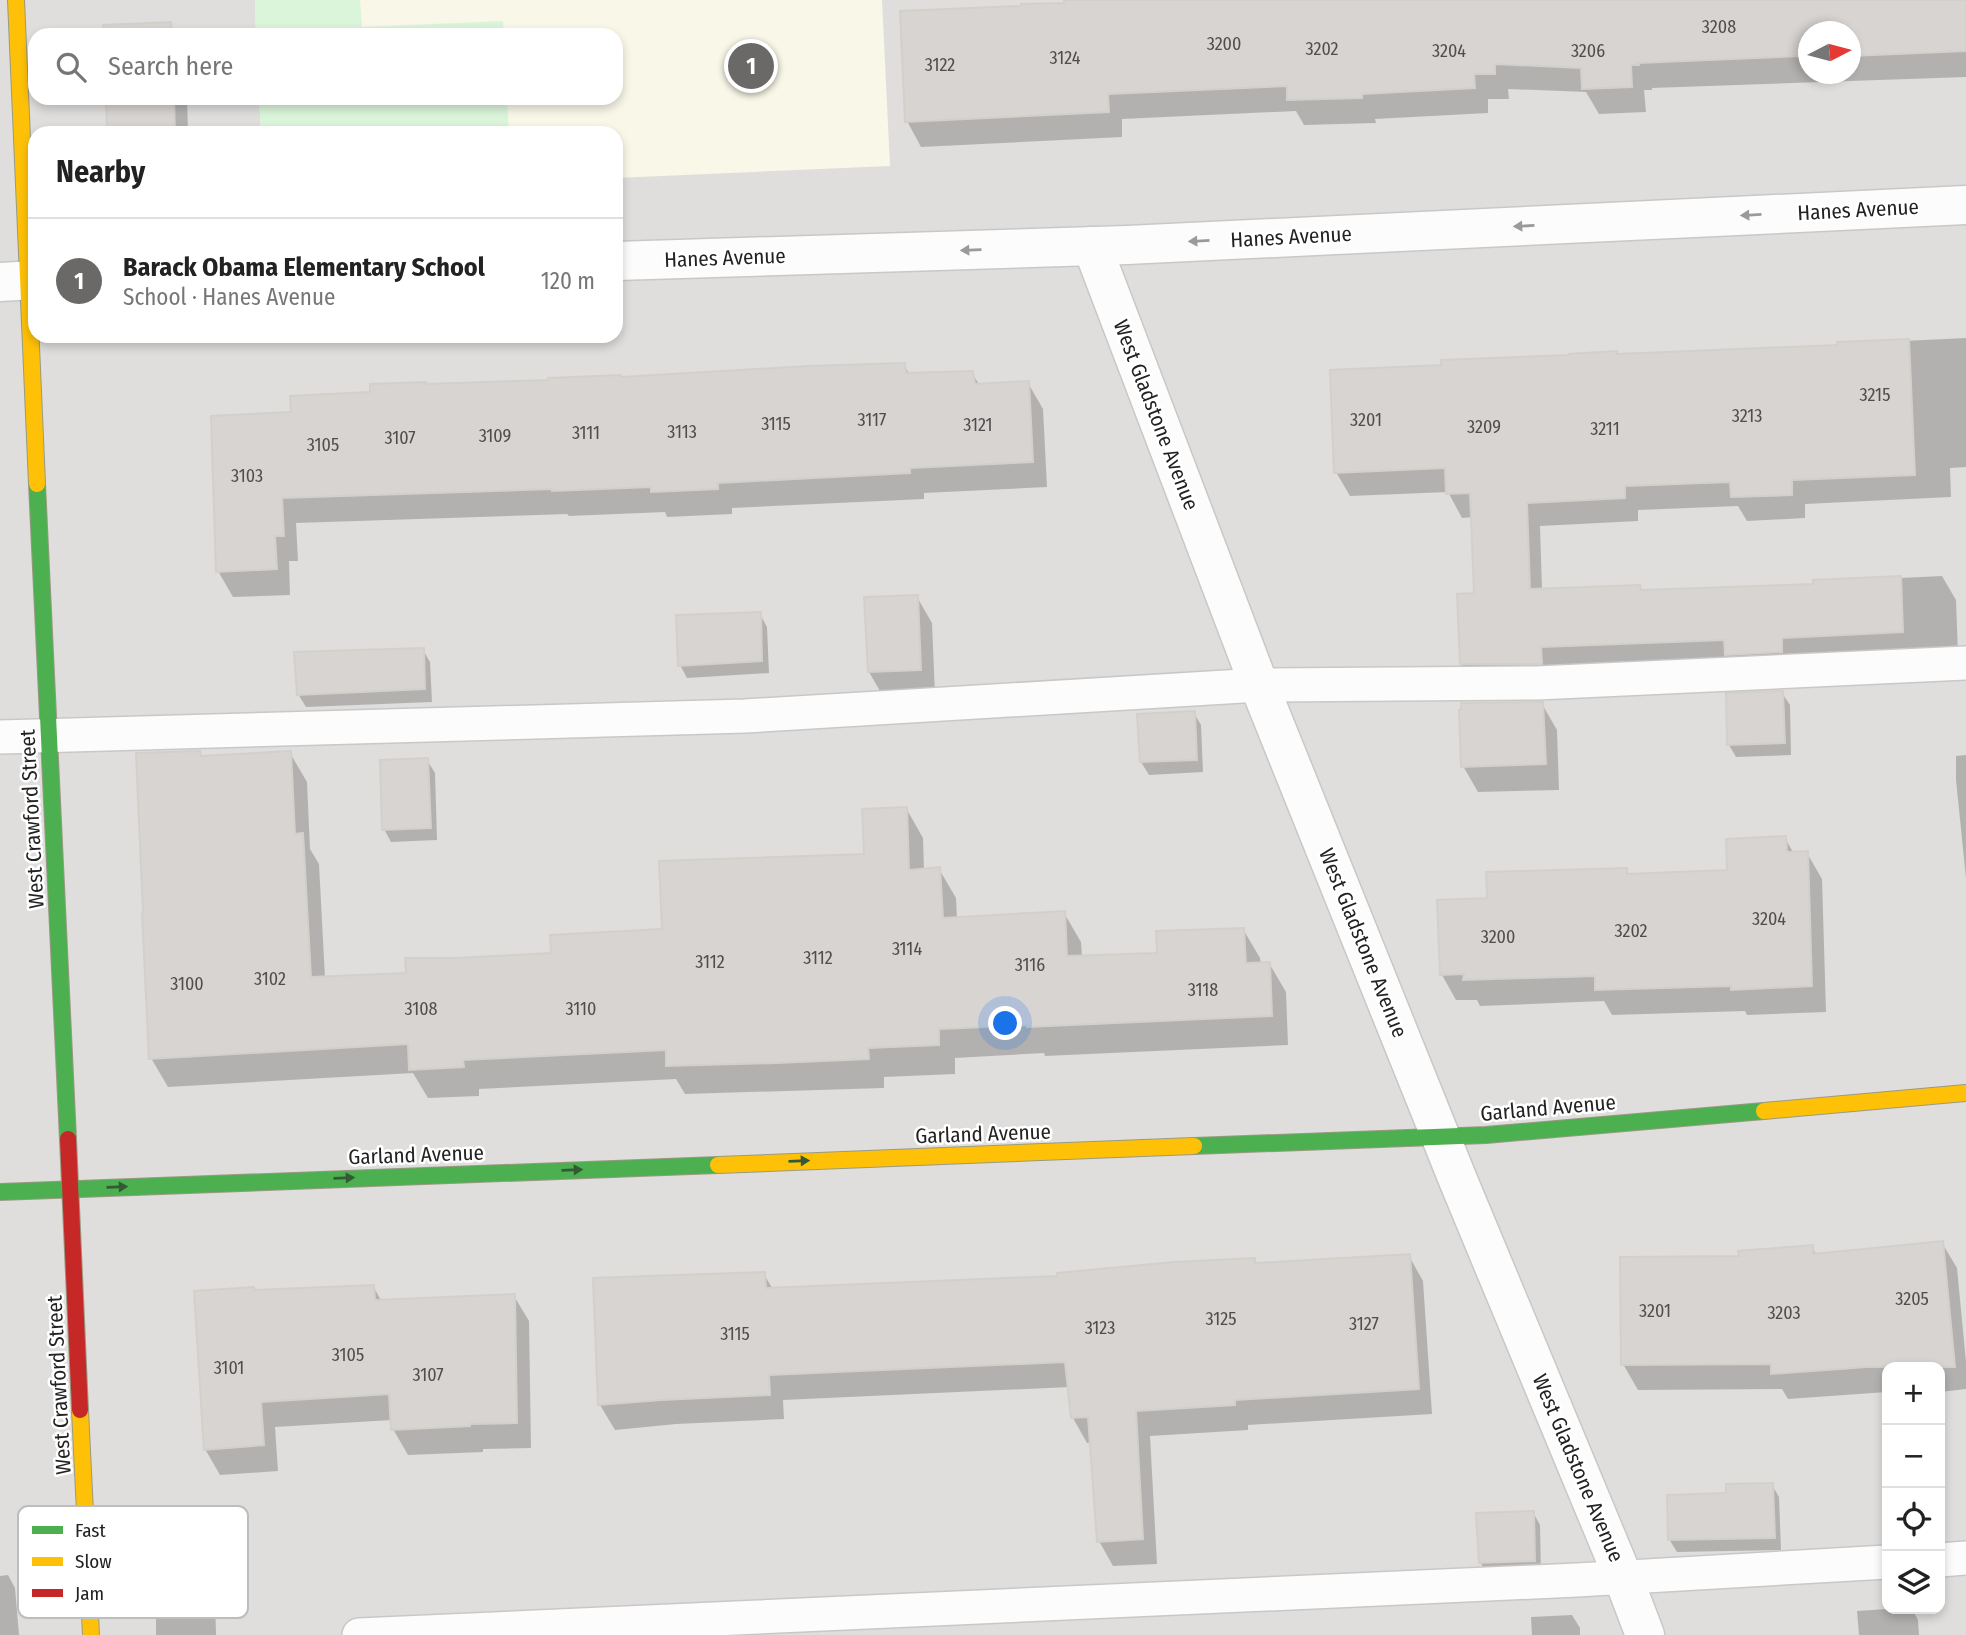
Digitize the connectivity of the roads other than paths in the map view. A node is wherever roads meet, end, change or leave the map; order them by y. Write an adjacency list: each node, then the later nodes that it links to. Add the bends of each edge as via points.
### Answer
1 (16, 0): 5 (street, West Crawford Street)
2 (1966, 205): 3 (street, Hanes Avenue, one-way to 3)
3 (1092, 246): 4 (street, Hanes Avenue, one-way to 4); 7 (street, West Gladstone Avenue)
4 (623, 261)
5 (21, 280): 8 (street, West Crawford Street)
6 (1966, 663): 7 (lane, via 1537,683)
7 (1259, 685): 8 (lane, via 745,716); 11 (street, West Gladstone Avenue)
8 (49, 736): 9 (lane); 12 (street, West Crawford Street)
9 (0, 737)
10 (1966, 1093): 11 (street, Garland Avenue)
11 (1441, 1137): 12 (street, Garland Avenue, one-way to 11); 18 (street, West Gladstone Avenue)
12 (71, 1189): 13 (street, Garland Avenue); 14 (street, West Crawford Street)
13 (0, 1192)
14 (85, 1506)
15 (1966, 1558): 16 (lane)
16 (1945, 1560)
17 (1882, 1562): 18 (lane)
18 (1623, 1577): 19 (lane); 20 (street, West Gladstone Avenue)
19 (359, 1635)
20 (1645, 1635)

